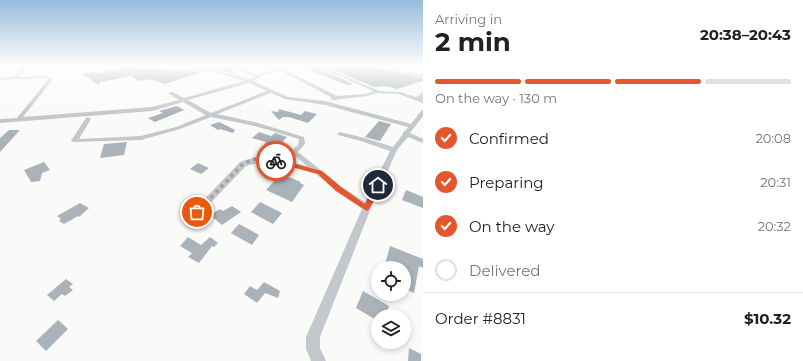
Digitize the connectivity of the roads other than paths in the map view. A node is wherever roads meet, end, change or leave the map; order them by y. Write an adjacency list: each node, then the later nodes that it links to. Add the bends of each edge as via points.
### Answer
1 (49, 82): 17 (street)
2 (243, 82): 11 (street)
3 (253, 82): 6 (street)
4 (305, 82): 10 (street)
5 (356, 82): 7 (street)
6 (272, 91): 12 (street, via 293,100); 14 (street)
7 (377, 91): 10 (street, via 362,96); 13 (street, via 387,94 400,93)
8 (171, 93): 11 (street)
9 (423, 93): 13 (street, via 419,97)
10 (336, 98): 12 (street)
11 (183, 99): 14 (street); 17 (street, via 152,109)
12 (317, 101): 19 (street)
13 (423, 101)
14 (211, 116): 16 (street, via 141,138 74,141); 23 (street, via 256,124 302,138 303,142)
15 (422, 116): 19 (street)
16 (88, 118)
17 (19, 119): 18 (street)
18 (0, 121)
19 (408, 130): 21 (street); 22 (street)
20 (340, 134): 22 (street)
21 (423, 141)
22 (394, 150): 26 (street)
23 (295, 153): 24 (street); 25 (street)
24 (283, 163): 25 (street); 27 (street, via 254,159 243,164)
25 (320, 173): 26 (street, via 338,189)
26 (367, 208): 28 (street, via 313,337 313,349)
27 (197, 212)
28 (320, 361)

